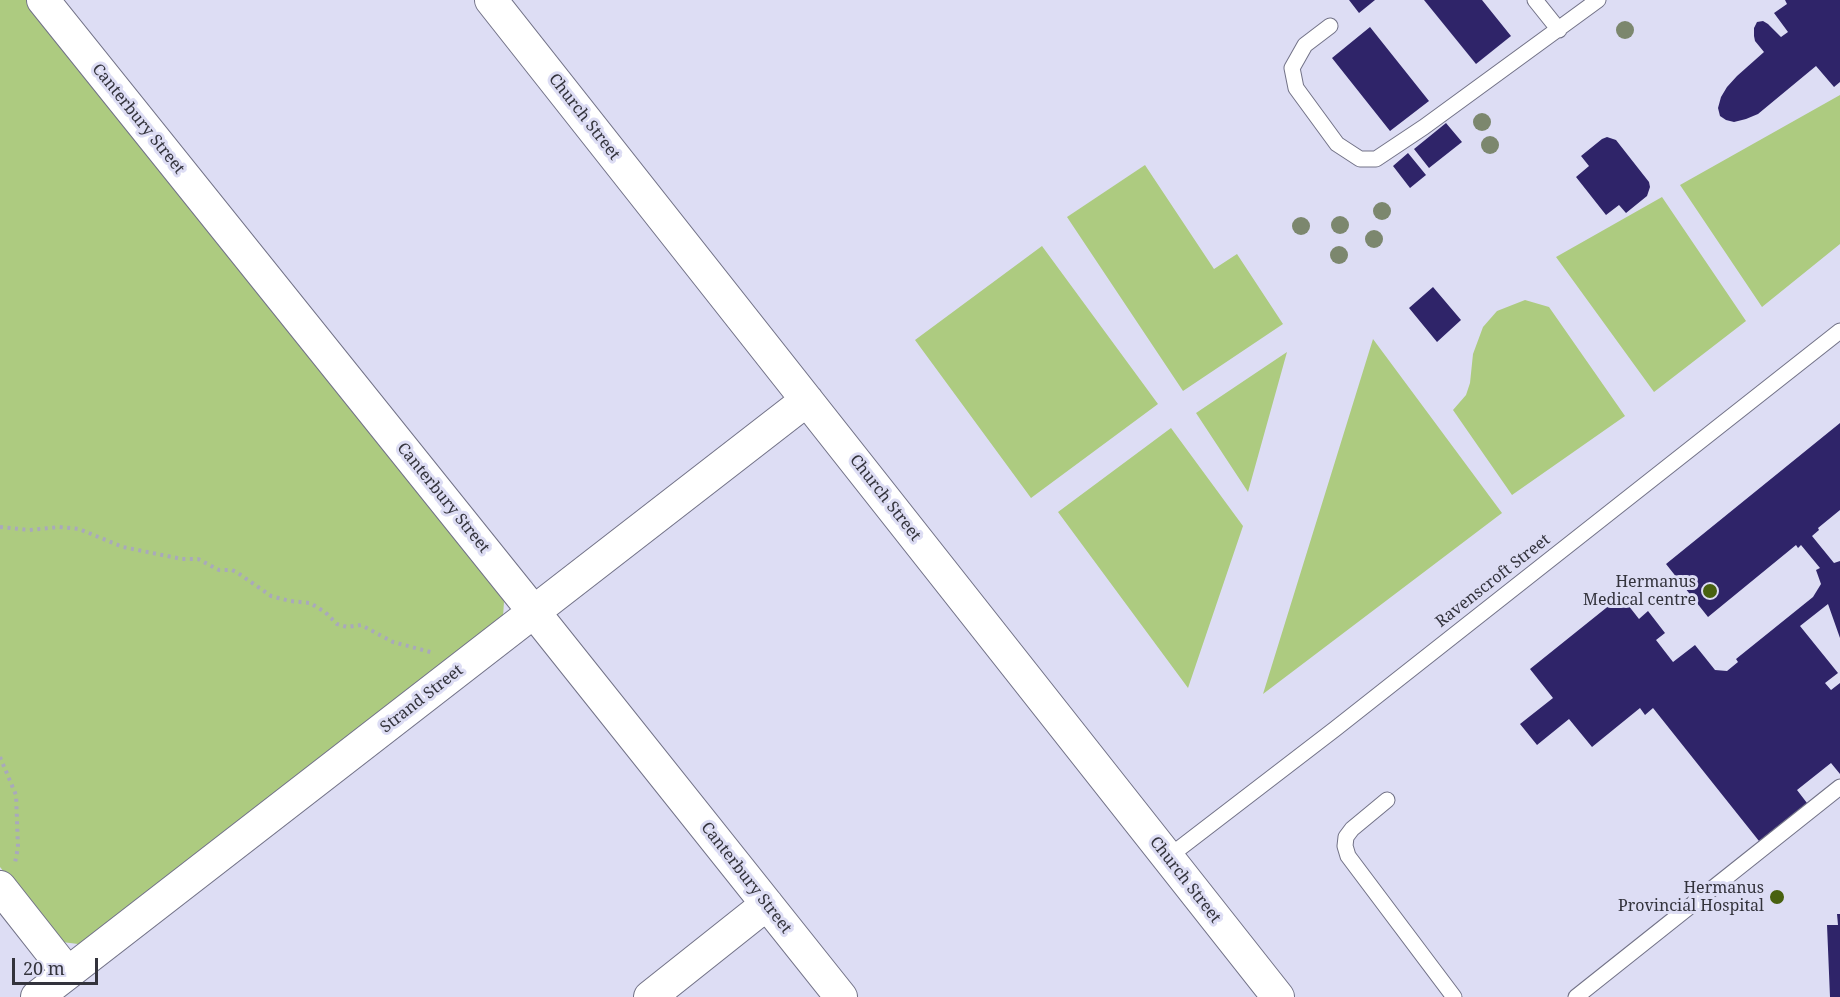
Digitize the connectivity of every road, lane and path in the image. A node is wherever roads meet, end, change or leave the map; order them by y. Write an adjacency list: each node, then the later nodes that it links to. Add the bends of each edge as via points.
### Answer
1 (42, 0): 10 (street, Canterbury Street)
2 (491, 0): 8 (street, Church Street)
3 (1535, 0): 6 (lane)
4 (1598, 0): 6 (lane)
5 (1330, 26): 6 (lane, via 1305,45 1296,60 1292,68 1296,88 1337,144 1360,159 1376,159 1394,148)
6 (1559, 30)
7 (1840, 331): 15 (lane, Ravenscroft Street)
8 (807, 400): 10 (street, Strand Street); 15 (street, Church Street)
9 (0, 527): 11 (path, via 79,529 123,547 198,559 219,570 238,573 271,596 310,603 336,624 361,625 393,642 430,651 450,660)
10 (534, 612): 11 (street, Strand Street); 17 (street, Canterbury Street)
11 (457, 671): 18 (street, Strand Street)
12 (0, 756): 16 (path, via 16,795 18,847)
13 (1840, 787): 24 (lane)
14 (1387, 800): 23 (lane, via 1346,837 1348,856)
15 (1167, 858): 19 (street, Church Street)
16 (6, 895): 18 (street)
17 (767, 904): 21 (street); 22 (street, Canterbury Street)
18 (67, 972): 20 (street, Strand Street)
19 (1272, 995)
20 (37, 997)
21 (650, 997)
22 (841, 997)
23 (1454, 997)
24 (1576, 997)

